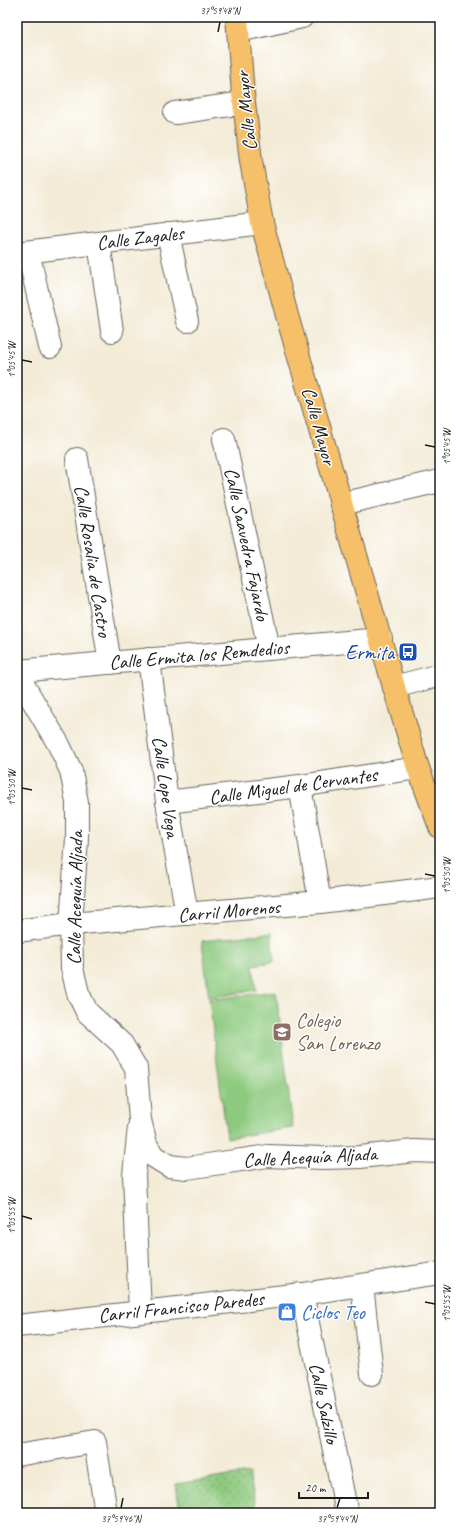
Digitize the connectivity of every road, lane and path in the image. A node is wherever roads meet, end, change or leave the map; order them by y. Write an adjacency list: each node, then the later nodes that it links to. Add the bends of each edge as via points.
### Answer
1 (302, 17): 2 (street)
2 (238, 24): 3 (main road, Calle Mayor)
3 (244, 103): 4 (street); 5 (main road, Calle Mayor)
4 (175, 113)
5 (262, 223): 6 (street, Calle Zagales); 15 (main road, Calle Mayor)
6 (168, 234): 7 (street, Calle Zagales); 9 (street)
7 (99, 243): 8 (street, Calle Zagales); 10 (street)
8 (22, 253): 11 (street)
9 (187, 321)
10 (112, 331)
11 (50, 347)
12 (224, 439): 17 (street, Calle Saavedra Fajardo)
13 (77, 459): 19 (street, Calle Rosalia de Castro)
14 (440, 481): 15 (street)
15 (341, 504): 16 (main road, Calle Mayor)
16 (381, 639): 17 (street, Calle Ermita los Remdedios); 23 (main road, Calle Mayor)
17 (269, 649): 18 (street, Calle Ermita los Remdedios)
18 (148, 659): 19 (street, Calle Ermita los Remdedios); 26 (street, Calle Lope Vega)
19 (110, 663): 20 (street, Calle Ermita los Remdedios)
20 (17, 671)
21 (17, 674): 31 (street, Calle Acequía Aljada, via 71,771 77,802)
22 (440, 675): 23 (street)
23 (394, 687): 24 (main road, Calle Mayor)
24 (418, 768): 25 (street, Calle Miguel de Cervantes); 27 (main road, Calle Mayor)
25 (300, 786): 26 (street, Calle Miguel de Cervantes); 29 (street)
26 (167, 802): 30 (street, Calle Lope Vega)
27 (440, 827)
28 (440, 887): 29 (street, Carril Morenos)
29 (320, 902): 30 (street, Carril Morenos)
30 (187, 914): 31 (street, Carril Morenos)
31 (71, 924): 32 (street, Carril Morenos); 33 (street, Calle Acequía Aljada, via 72,968 78,993 87,1012 122,1044 136,1068)
32 (17, 931)
33 (140, 1120): 34 (street, Calle Acequía Aljada, via 146,1144 153,1156 169,1166 187,1168 268,1156 323,1158 414,1151); 38 (street, via 134,1175)
34 (440, 1152)
35 (440, 1273): 36 (street, Carril Francisco Paredes)
36 (362, 1285): 37 (street, Carril Francisco Paredes); 40 (street)
37 (302, 1294): 38 (street, Carril Francisco Paredes); 43 (street, Calle Salzillo)
38 (140, 1312): 39 (street, Carril Francisco Paredes)
39 (17, 1326)
40 (372, 1374)
41 (17, 1455): 42 (street, via 95,1442)
42 (106, 1513)
43 (347, 1513)

